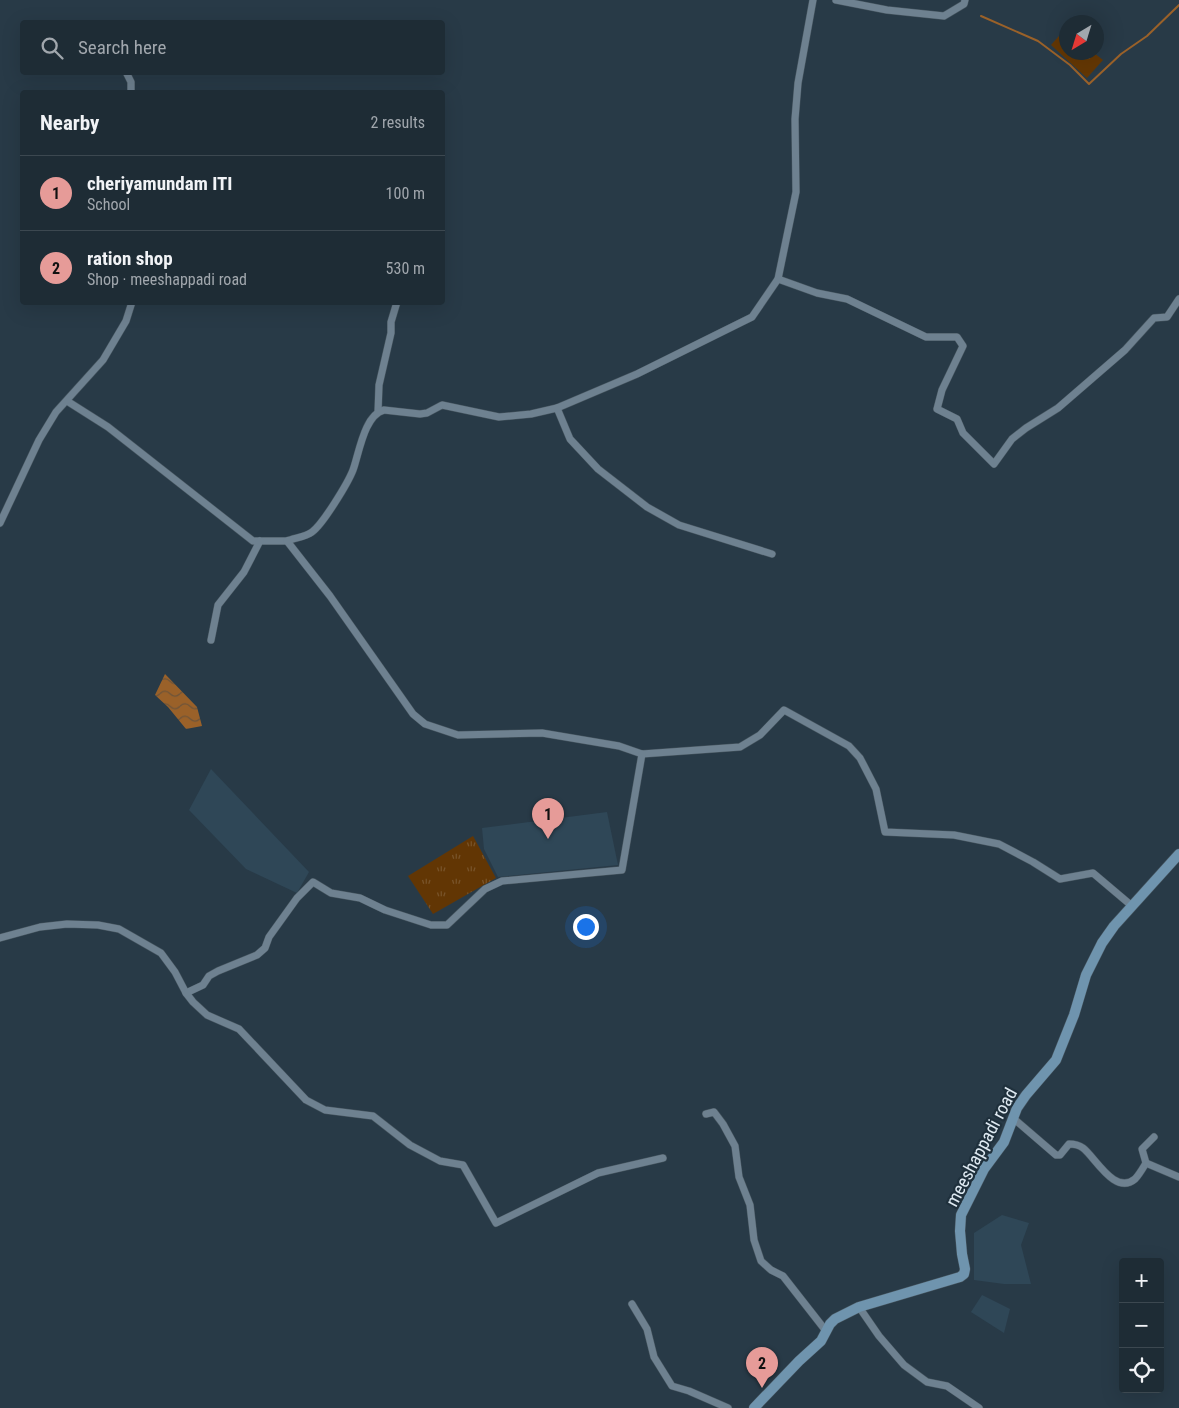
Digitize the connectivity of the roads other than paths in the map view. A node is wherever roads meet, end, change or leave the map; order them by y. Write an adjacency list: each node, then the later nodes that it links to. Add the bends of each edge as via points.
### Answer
1 (814, 0): 6 (street, via 798,83 796,192)
2 (836, 0): 3 (street, via 944,16 964,4)
3 (965, 0)
4 (128, 75): 5 (street)
5 (131, 90)
6 (778, 279): 7 (street, via 817,294 847,299 926,337 958,337 963,346 942,390 937,409 957,419 964,433 994,464 1012,438 1058,408 1125,350 1154,318 1168,317); 11 (street, via 752,317 637,374)
7 (1179, 299)
8 (131, 305): 10 (street, via 126,321 103,360)
9 (396, 305): 12 (street, via 379,385)
10 (67, 401): 13 (street, via 56,412 39,440); 14 (street, via 108,427 253,542)
11 (556, 408): 12 (street, via 499,417 442,405 427,413); 16 (street, via 570,439 598,469 647,507 679,525)
12 (378, 412): 15 (street, via 370,420 353,472 326,516 312,532)
13 (0, 523)
14 (260, 541): 15 (street); 17 (street, via 244,572 218,605)
15 (287, 541): 18 (street, via 413,714 425,724 458,735 542,733 619,746)
16 (772, 554)
17 (212, 640)
18 (642, 754): 20 (street, via 740,747 760,735 784,710 849,746 860,758 876,789 885,832 954,835 999,844 1060,879 1093,874); 22 (street, via 622,870 502,881 485,889 441,926 385,910 360,898 331,893 313,882 297,898 269,937 265,948 257,955 218,971)
19 (1179, 854): 20 (street, meeshappadi road)
20 (1132, 906): 24 (street, meeshappadi road, via 1102,943 1086,974 1056,1060 1026,1095)
21 (0, 938): 22 (street, via 40,927 67,924 98,924 119,929 161,953)
22 (186, 993): 26 (street, via 207,1015 239,1028 306,1100 325,1110 373,1116 410,1145 440,1161 462,1165 496,1223 598,1172)
23 (706, 1114): 31 (street, via 714,1112 734,1146 761,1261 783,1276)
24 (1013, 1118): 27 (street, via 1056,1155 1060,1155 1069,1144 1083,1148 1109,1178 1124,1182 1134,1180); 30 (street, meeshappadi road, via 1004,1142 984,1169 961,1215 964,1274 960,1278)
25 (1154, 1137): 27 (street, via 1142,1149)
26 (664, 1158)
27 (1146, 1163): 28 (street)
28 (1179, 1177)
29 (632, 1304): 32 (street, via 647,1329 654,1357 672,1386)
30 (859, 1307): 31 (street, meeshappadi road, via 835,1319); 34 (street, via 904,1365 927,1382 947,1386)
31 (826, 1331): 33 (street, meeshappadi road, via 821,1341)
32 (728, 1408)
33 (754, 1408)
34 (979, 1408)

